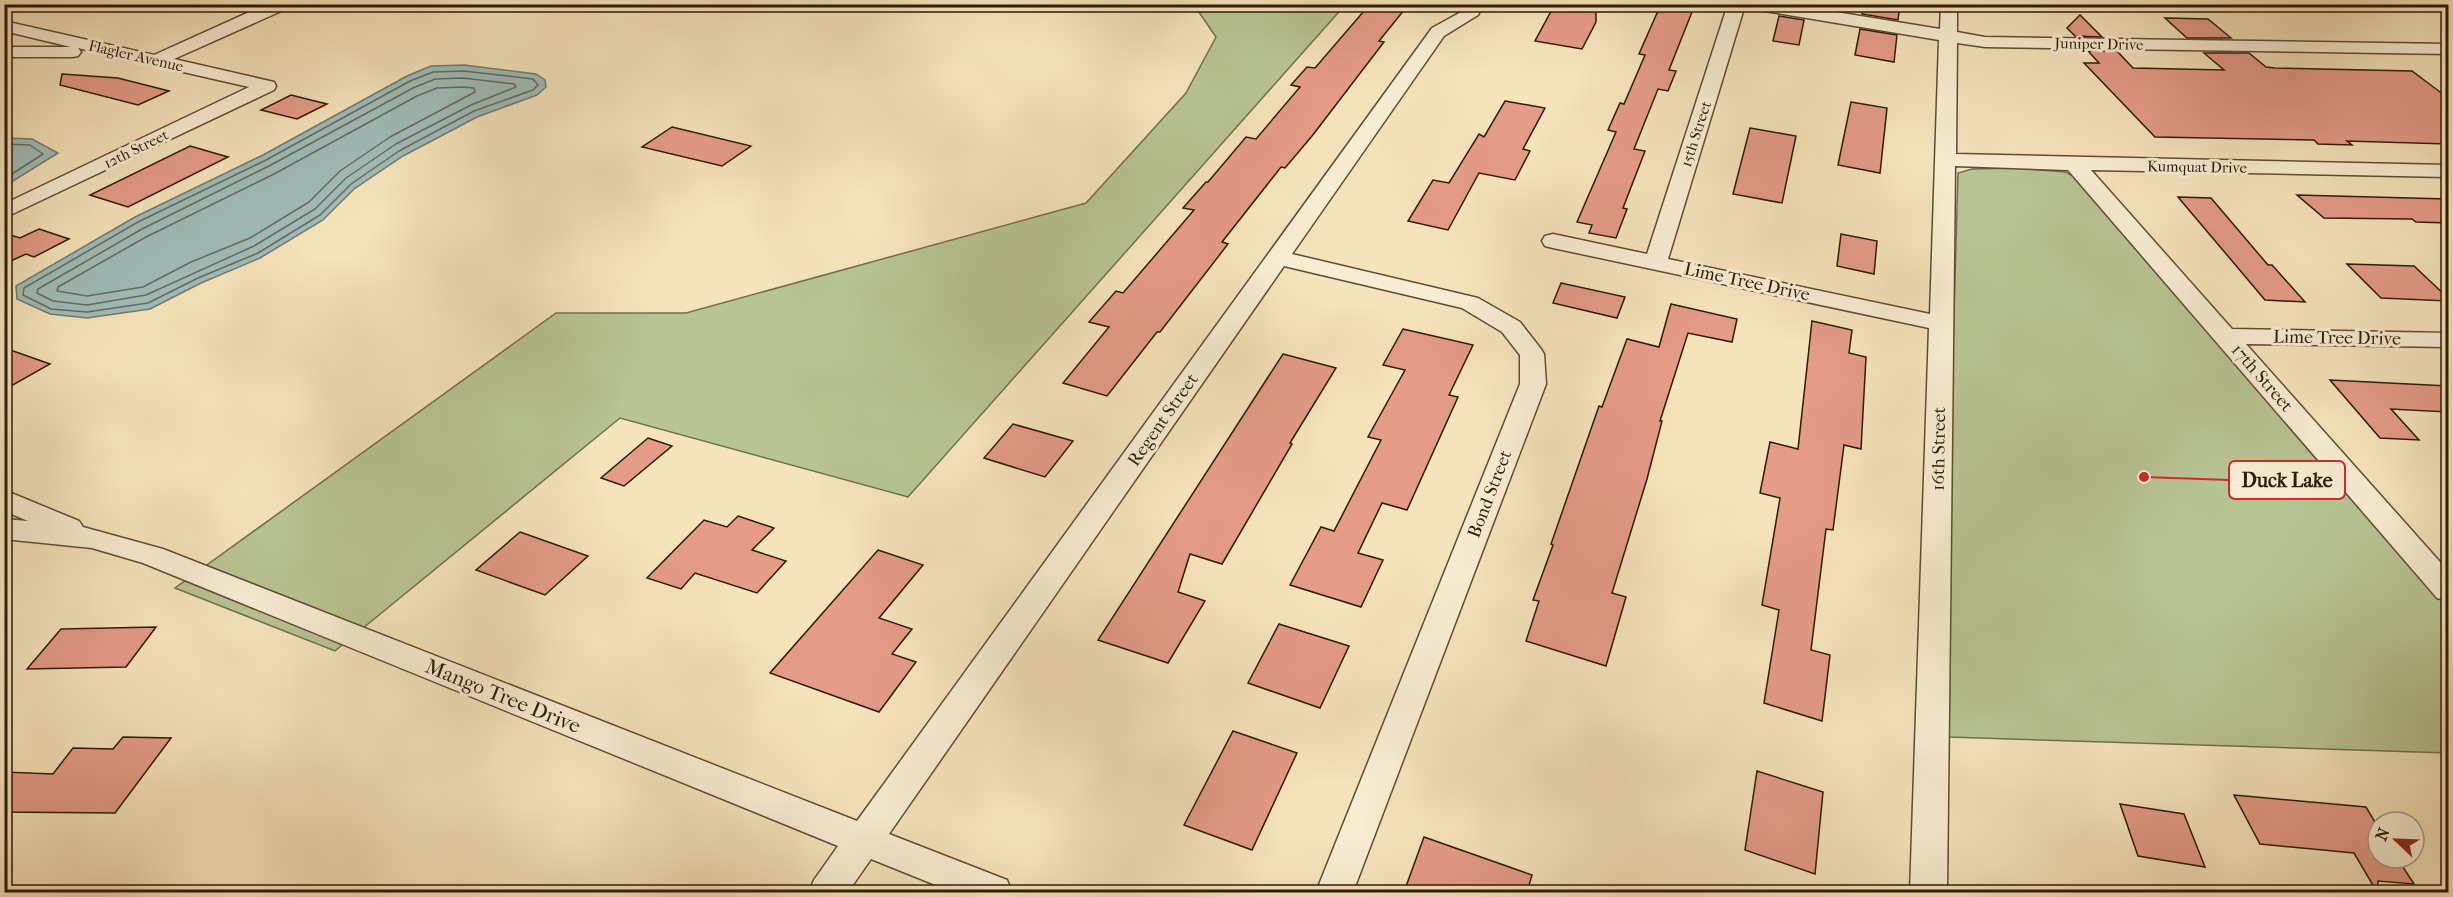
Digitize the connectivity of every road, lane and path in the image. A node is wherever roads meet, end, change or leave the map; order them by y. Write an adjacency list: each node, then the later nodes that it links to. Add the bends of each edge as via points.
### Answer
1 (282, 4): 11 (street)
2 (1737, 4): 19 (street, 15th Street)
3 (1752, 4): 7 (street, Juniper Drive)
4 (1948, 4): 7 (street, 16th Street)
5 (1472, 11): 18 (street, Regent Street, via 1438,32)
6 (4, 26): 10 (street, Flagler Avenue)
7 (1948, 37): 8 (street, Juniper Drive, via 1985,42); 13 (street, 16th Street)
8 (2448, 49)
9 (4, 52): 10 (street)
10 (122, 52): 11 (street, Flagler Avenue)
11 (155, 61): 12 (street, Flagler Avenue)
12 (267, 86): 16 (street, 12th Street)
13 (1945, 159): 14 (street, Kumquat Drive); 20 (street, 16th Street)
14 (2075, 165): 15 (street, Kumquat Drive); 21 (street, 17th Street)
15 (2448, 171)
16 (4, 212)
17 (1553, 241): 19 (street, Lime Tree Drive)
18 (1278, 258): 27 (street, Regent Street); 30 (street, Bond Street, via 1470,303 1511,327 1532,354 1533,384)
19 (1655, 263): 20 (street, Lime Tree Drive)
20 (1942, 324): 31 (street, 16th Street)
21 (2225, 336): 22 (street, Lime Tree Drive); 26 (street, 17th Street)
22 (2448, 340)
23 (4, 499): 25 (street)
24 (4, 530): 25 (street, Mango Tree Drive)
25 (93, 538): 27 (street, Mango Tree Drive, via 153,556)
26 (2446, 585)
27 (864, 841): 28 (street, Regent Street); 29 (street, Mango Tree Drive)
28 (827, 892)
29 (993, 892)
30 (1335, 892)
31 (1928, 892)

